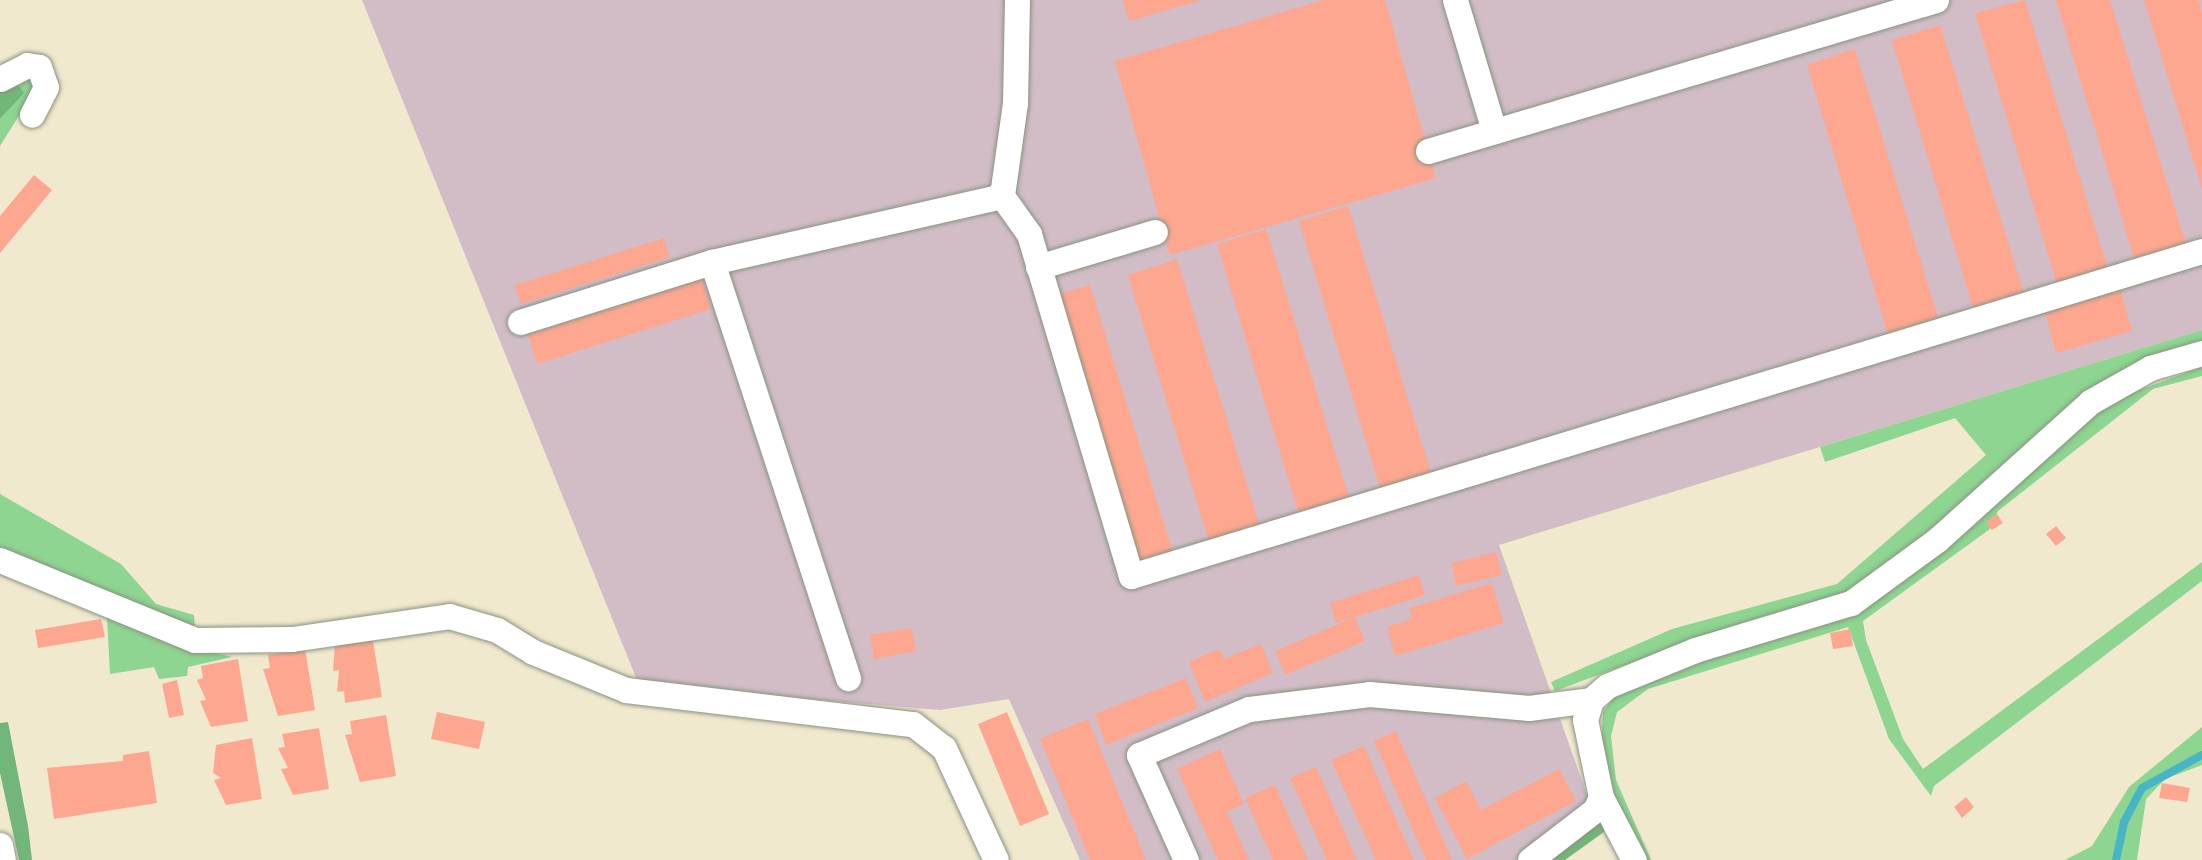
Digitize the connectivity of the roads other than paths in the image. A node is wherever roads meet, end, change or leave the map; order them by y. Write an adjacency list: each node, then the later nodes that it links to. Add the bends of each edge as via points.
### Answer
1 (1017, 0): 8 (street, via 1015,102)
2 (1454, 0): 6 (street)
3 (1936, 0): 6 (street)
4 (0, 79): 5 (street, via 27,65 39,67 46,88)
5 (32, 116)
6 (1494, 131): 7 (street)
7 (1428, 151)
8 (1002, 196): 11 (street); 12 (street, via 1029,234)
9 (1155, 232): 12 (street)
10 (2202, 250): 12 (street, via 1131,576)
11 (712, 262): 13 (street); 16 (street)
12 (1038, 267)
13 (520, 322)
14 (2202, 353): 17 (street, via 2150,368 2090,402 1936,540 1851,603 1694,650 1607,686)
15 (0, 560): 21 (street, via 195,640 292,639 449,616 498,630 532,652 626,690 913,724 944,748)
16 (848, 678)
17 (1591, 700): 18 (street, via 1585,720); 22 (street, via 1529,708 1368,694 1249,709 1140,756)
18 (1601, 797): 23 (street, via 1595,810); 24 (street)
19 (0, 845): 20 (street)
20 (3, 860)
21 (996, 860)
22 (1186, 860)
23 (1530, 860)
24 (1634, 860)

